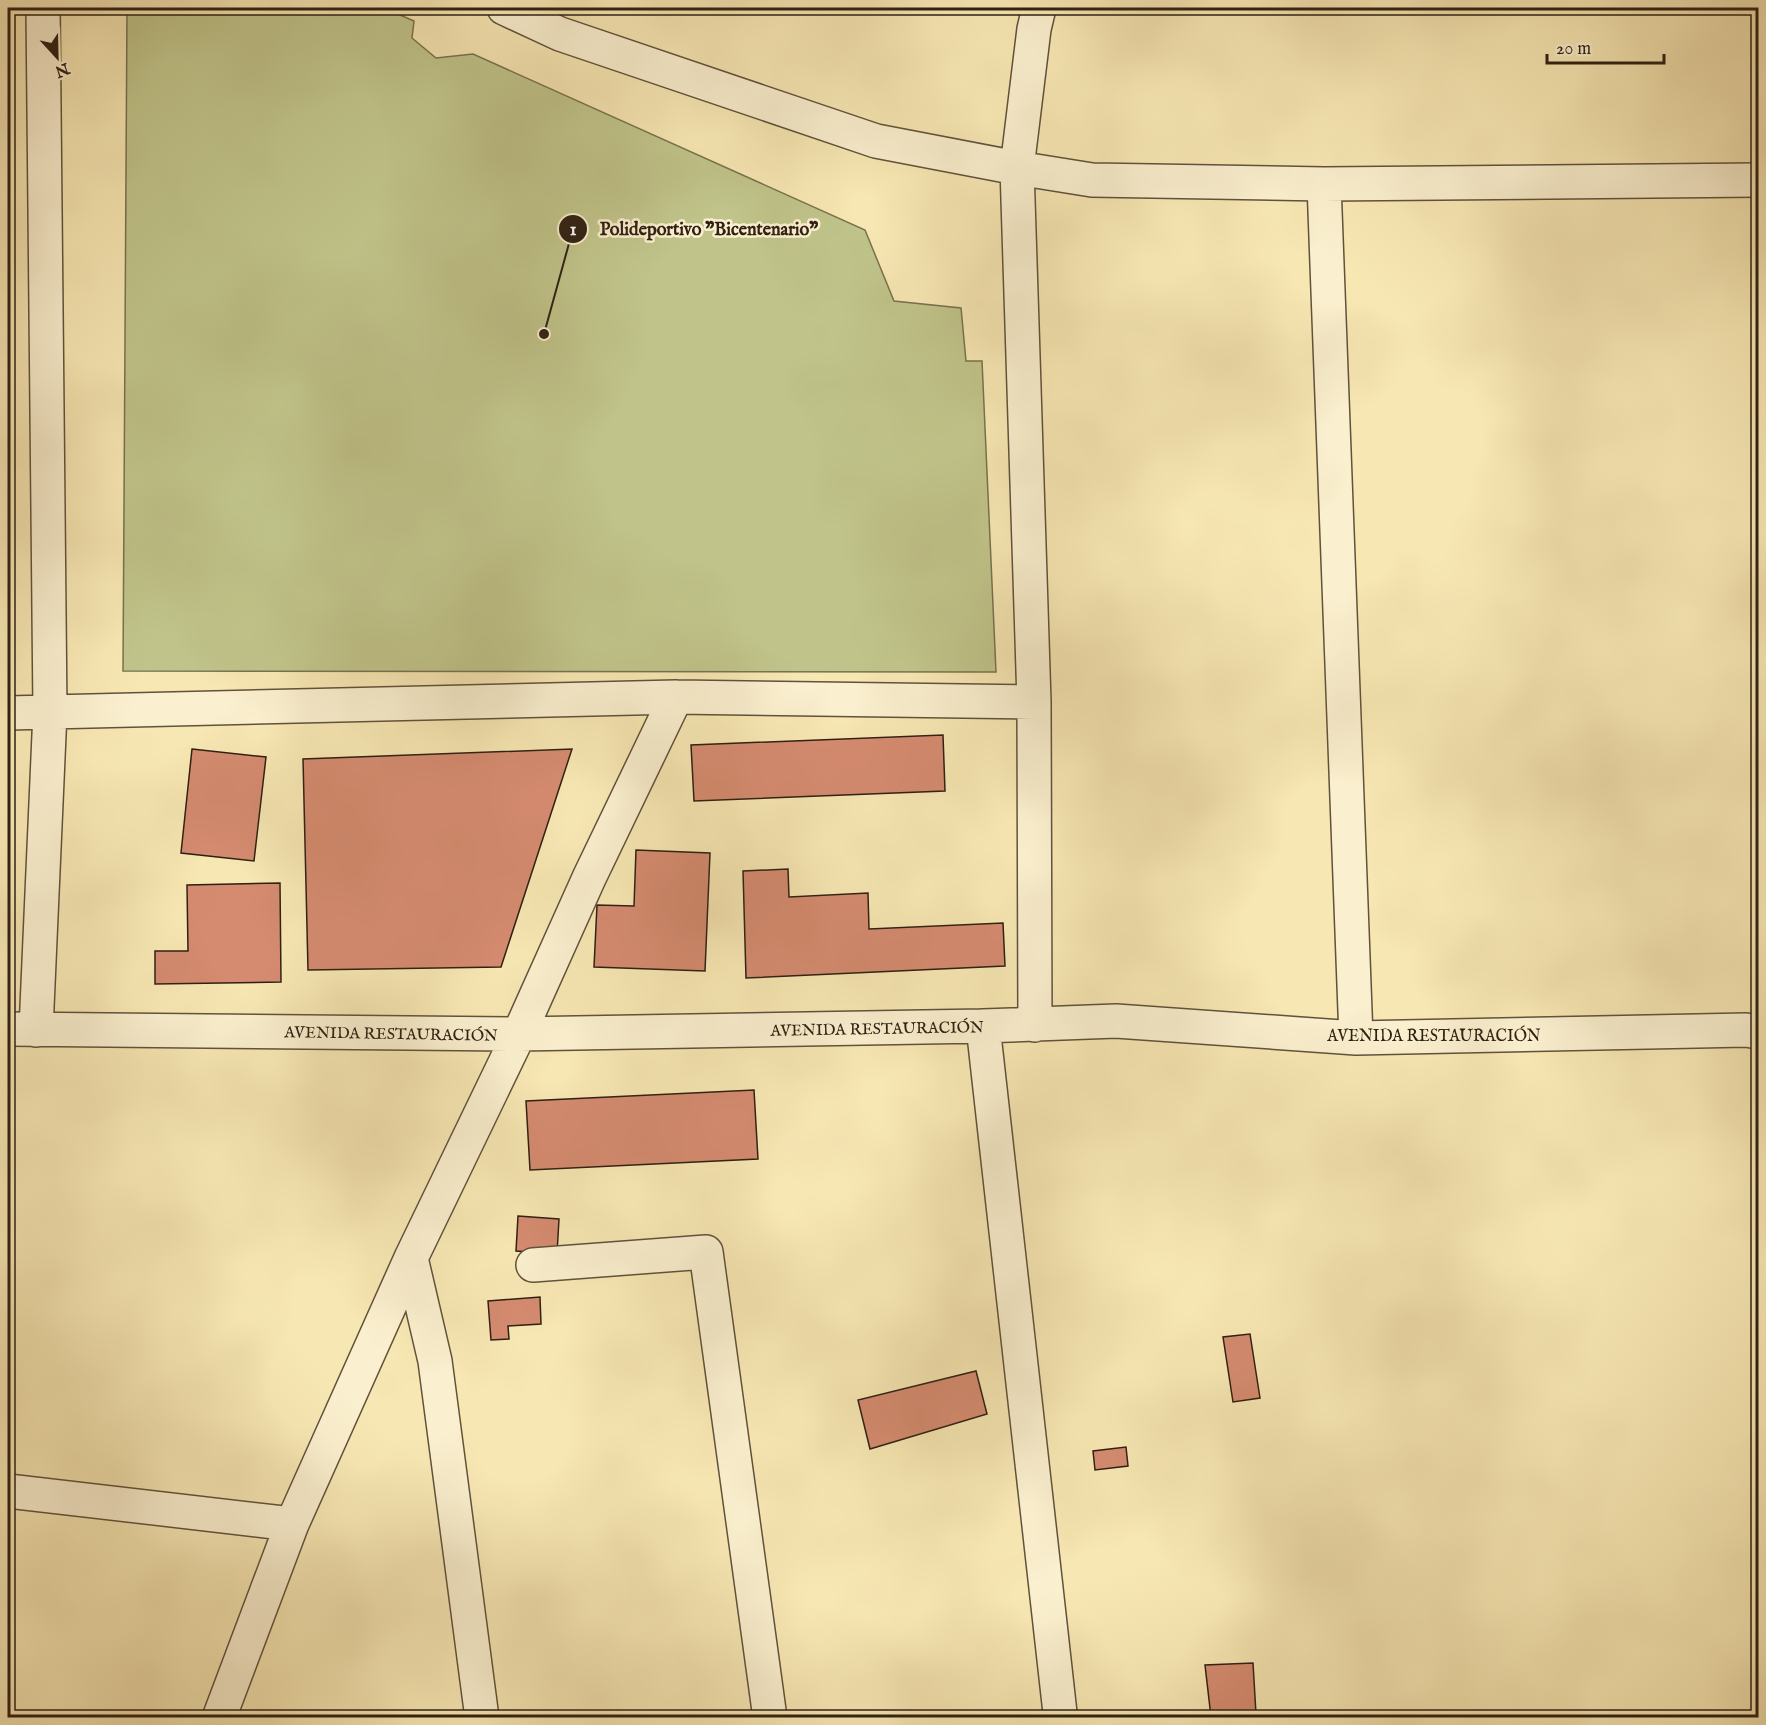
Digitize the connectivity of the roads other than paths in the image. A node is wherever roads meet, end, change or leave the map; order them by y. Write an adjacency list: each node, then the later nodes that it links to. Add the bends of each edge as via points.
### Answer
1 (43, 8): 9 (street)
2 (504, 8): 4 (street, via 560,34 876,141)
3 (1039, 8): 4 (street)
4 (1017, 168): 6 (street, via 1092,180); 8 (street)
5 (1758, 180): 6 (street)
6 (1324, 184): 16 (street)
7 (676, 697): 8 (street); 9 (street); 15 (street)
8 (1034, 702): 11 (street)
9 (50, 712): 10 (street); 14 (street)
10 (8, 713)
11 (1035, 1025): 12 (street, AVENIDA RESTAURACIÓN); 16 (street, AVENIDA RESTAURACIÓN, via 1116,1021)
12 (983, 1026): 15 (street, AVENIDA RESTAURACIÓN); 24 (street, via 1060,1713)
13 (1754, 1029): 16 (street, AVENIDA RESTAURACIÓN)
14 (22, 1030): 15 (street, AVENIDA RESTAURACIÓN)
15 (519, 1034): 17 (street)
16 (1356, 1038)
17 (411, 1258): 20 (street); 22 (street, via 435,1361)
18 (533, 1264): 23 (street, via 706,1252)
19 (8, 1491): 20 (street)
20 (292, 1524): 21 (street)
21 (219, 1718)
22 (482, 1718)
23 (770, 1718)
24 (1057, 1718)

